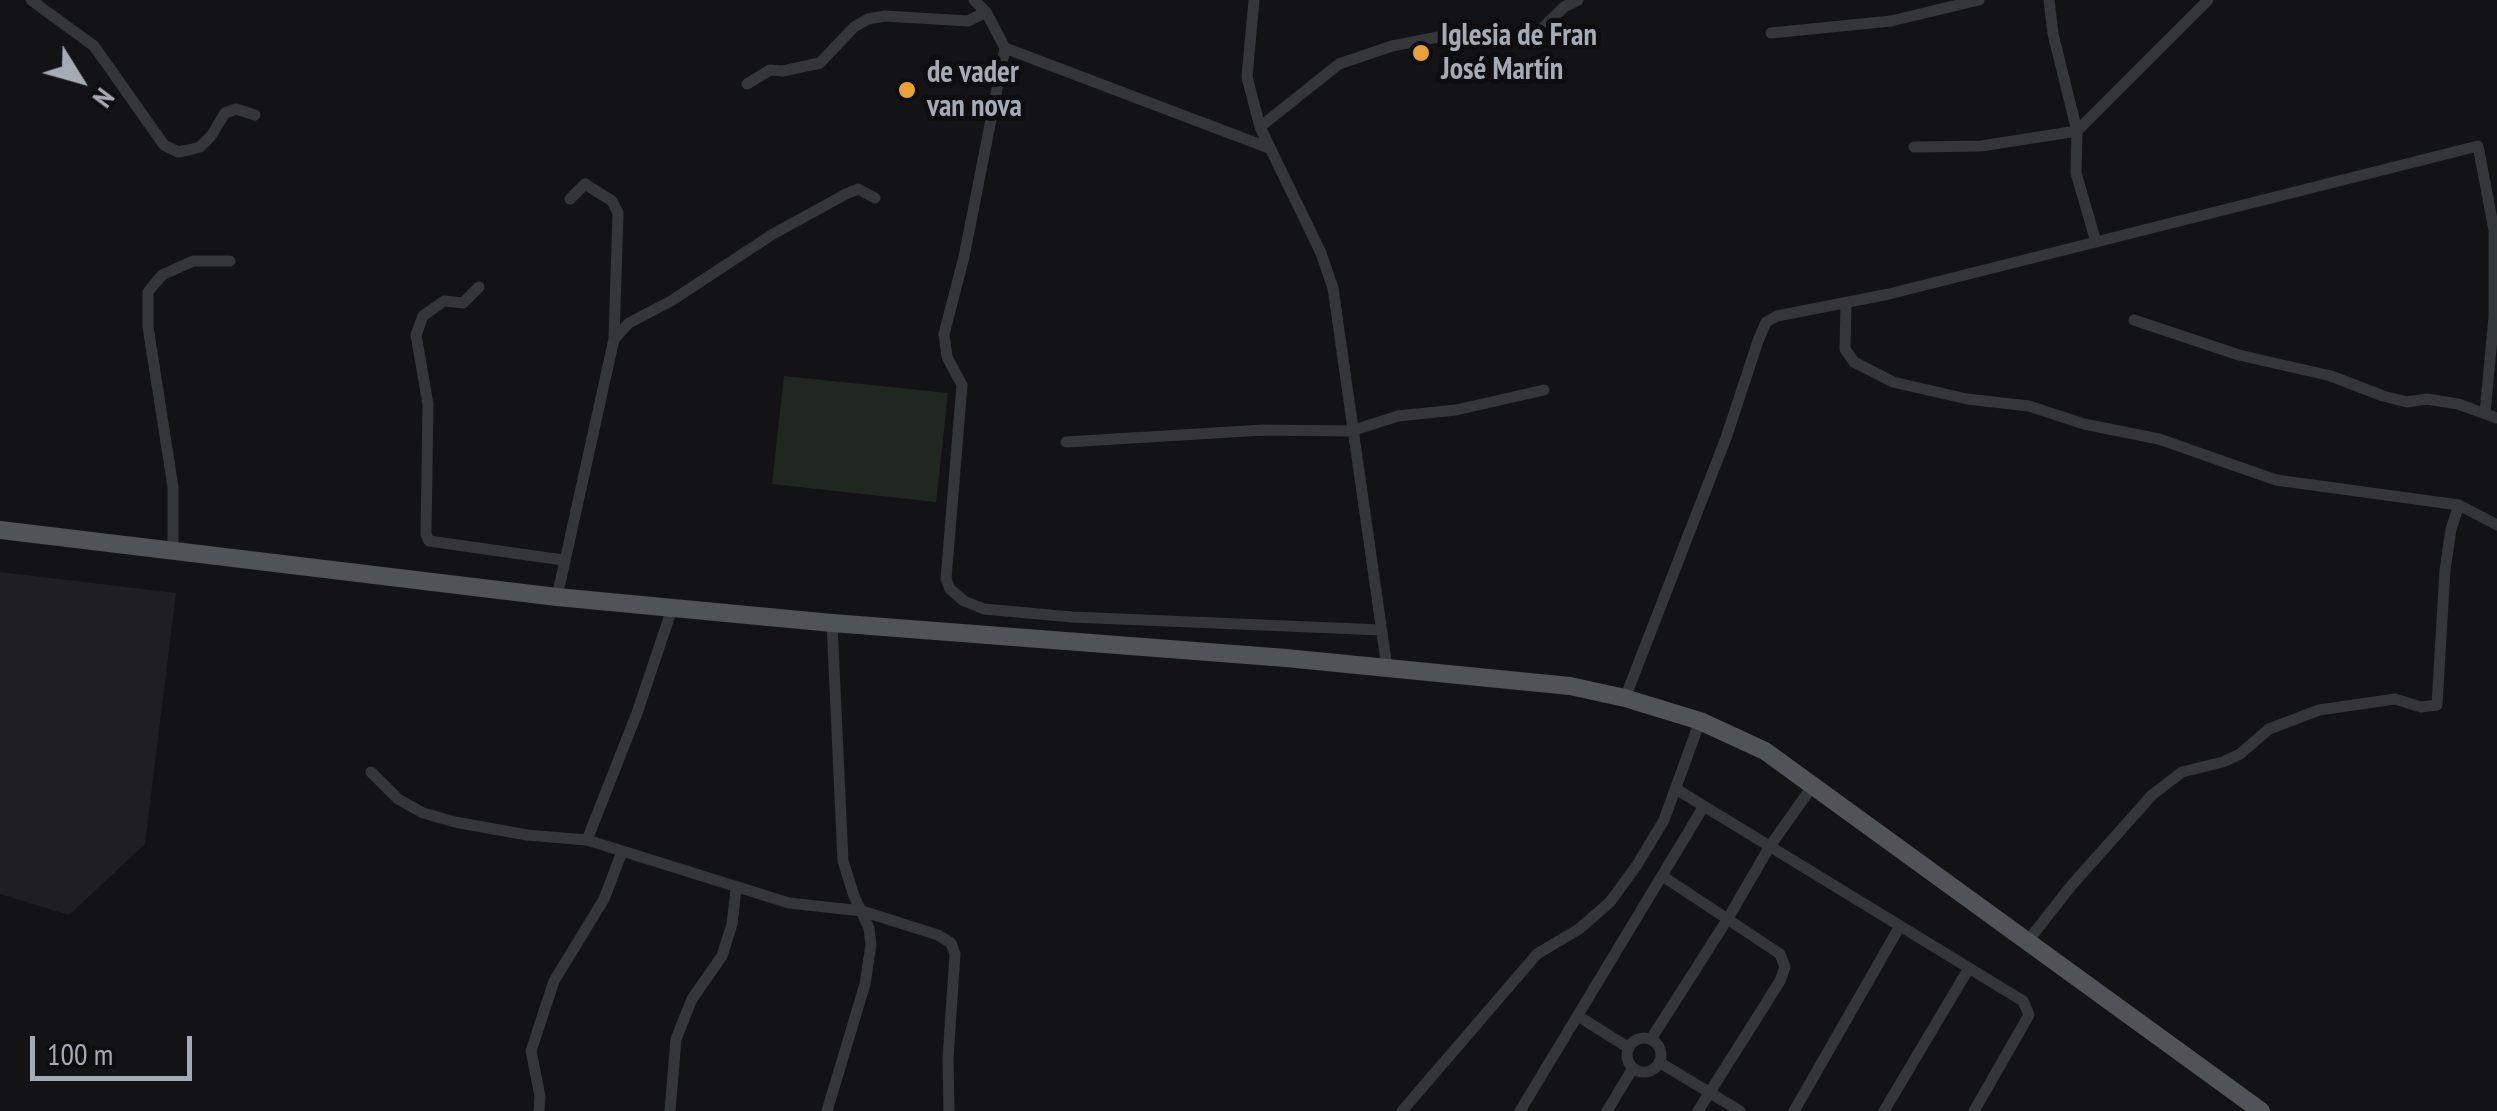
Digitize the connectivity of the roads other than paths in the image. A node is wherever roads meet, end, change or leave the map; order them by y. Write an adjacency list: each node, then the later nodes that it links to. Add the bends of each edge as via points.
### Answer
1 (31, 0): 10 (street)
2 (56, 0): 10 (street)
3 (974, 0): 9 (street)
4 (1254, 0): 15 (street, via 1248,77)
5 (1578, 0): 15 (street, via 1523,39 1438,37 1339,64)
6 (1979, 0): 11 (street, via 1891,21)
7 (2049, 0): 16 (street)
8 (2208, 0): 16 (street)
9 (986, 12): 12 (street); 13 (street, via 968,21 868,20 820,64 762,73)
10 (52, 15): 14 (street, via 94,46 164,145 178,152 200,147 225,113 236,109)
11 (1771, 34)
12 (1005, 48): 18 (street); 39 (street, via 944,334 962,385 950,590 984,608 1072,617)
13 (747, 84)
14 (255, 116)
15 (1260, 126): 18 (street)
16 (2078, 132): 17 (street, via 1981,146); 21 (street, via 2076,173)
17 (1914, 147)
18 (1269, 148): 29 (street, via 1333,288)
19 (875, 198): 26 (street, via 858,189 846,194 629,323)
20 (570, 199): 26 (street, via 585,184 618,212)
21 (2096, 242): 24 (street); 28 (street, via 2478,146 2494,230)
22 (230, 261): 34 (street, via 193,261 162,275 148,292 173,487)
23 (479, 287): 35 (street, via 462,303 444,301 423,316 416,335 428,404 426,534 429,541)
24 (1846, 303): 31 (street, via 1845,349 1854,362 1893,382 2029,406 2159,439 2276,480); 41 (street, via 1766,322)
25 (2134, 320): 28 (street, via 2383,396 2458,404)
26 (614, 339): 35 (street)
27 (1544, 390): 29 (street)
28 (2491, 415)
29 (1351, 430): 30 (street); 39 (street)
30 (1066, 442)
31 (2458, 505): 32 (street); 55 (street, via 2445,570 2437,705 2394,698 2319,710 2269,729 2223,762 2182,772 2152,795)
32 (2497, 525)
33 (0, 530): 34 (main road)
34 (174, 553): 36 (main road)
35 (563, 560): 36 (street)
36 (557, 597): 37 (main road)
37 (673, 606): 38 (main road); 47 (street)
38 (832, 623): 40 (main road); 52 (street, via 843,861)
39 (1381, 630): 40 (street)
40 (1387, 668): 41 (main road, via 1570,686)
41 (1625, 698): 42 (main road)
42 (1700, 721): 44 (main road, via 1765,750); 45 (street)
43 (371, 772): 47 (street, via 423,812 527,835)
44 (1814, 784): 48 (street); 55 (main road)
45 (1676, 788): 46 (street); 67 (street, via 1638,866 1610,902 1537,954)
46 (1704, 806): 48 (street); 50 (street)
47 (587, 840): 49 (street)
48 (1770, 846): 53 (street); 54 (street)
49 (622, 852): 51 (street); 63 (street, via 604,899 554,981 532,1052)
50 (1664, 877): 53 (street); 57 (street)
51 (736, 889): 52 (street, via 789,903); 64 (street, via 722,956 676,1039)
52 (862, 910): 65 (street, via 871,945 865,984); 66 (street, via 951,943)
53 (1727, 920): 58 (street); 62 (street, via 1780,954 1785,967)
54 (1900, 926): 56 (street); 72 (street)
55 (2027, 942): 75 (main road)
56 (1969, 968): 73 (street); 74 (street, via 2023,1001 2029,1016)
57 (1578, 1016): 59 (street); 68 (street)
58 (1650, 1040): 59 (street, via 1640,1038); 60 (street)
59 (1628, 1048): 61 (street)
60 (1659, 1062): 61 (street, via 1648,1072); 62 (street)
61 (1633, 1068): 69 (street)
62 (1709, 1092): 70 (street); 71 (street)
63 (539, 1111)
64 (670, 1111)
65 (827, 1111)
66 (949, 1111)
67 (1402, 1111)
68 (1520, 1111)
69 (1607, 1111)
70 (1698, 1111)
71 (1740, 1111)
72 (1794, 1111)
73 (1884, 1111)
74 (1974, 1111)
75 (2262, 1111)

